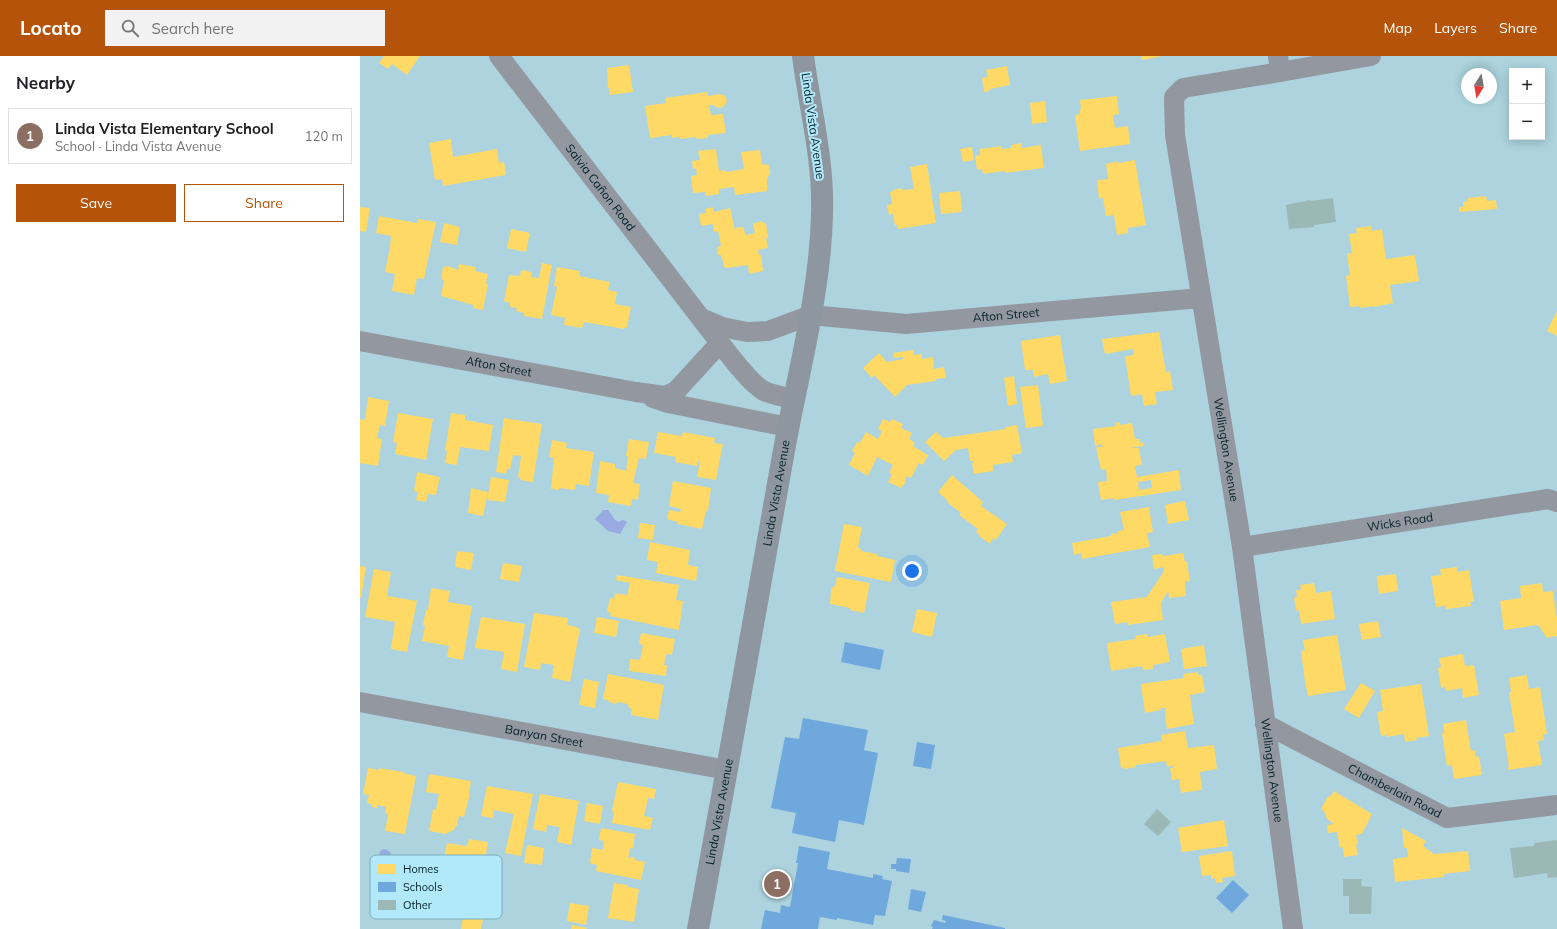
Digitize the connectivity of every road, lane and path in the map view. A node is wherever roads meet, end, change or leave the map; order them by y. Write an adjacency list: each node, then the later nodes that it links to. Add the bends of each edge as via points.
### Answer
1 (499, 56): 7 (street, Salvia Cañon Road)
2 (803, 56): 6 (main road, Linda Vista Avenue, via 820,161 822,213 819,264)
3 (1371, 56): 4 (street)
4 (1279, 64): 5 (street, Wellington Avenue, via 1183,88 1174,97 1175,135)
5 (1201, 298): 6 (street, Afton Street, via 906,324); 14 (street, Wellington Avenue)
6 (810, 315): 7 (street, Salvia Cañon Road, via 768,331 747,332 722,327); 11 (main road, Linda Vista Avenue)
7 (701, 318): 9 (street, Salvia Cañon Road)
8 (360, 341): 10 (street, Afton Street)
9 (720, 343): 10 (street, Afton Street, via 676,391 664,396); 11 (street, Salvia Cañon Road, via 762,390)
10 (636, 392): 12 (street, Afton Street, via 668,403)
11 (794, 399): 12 (main road, Linda Vista Avenue)
12 (788, 427): 17 (main road, Linda Vista Avenue)
13 (1557, 502): 14 (street, Wicks Road, via 1548,499)
14 (1242, 547): 16 (street, Wellington Avenue)
15 (360, 702): 17 (street, Banyan Street)
16 (1265, 724): 18 (street, Chamberlain Road, via 1447,818); 20 (street, Wellington Avenue)
17 (727, 770): 19 (main road, Linda Vista Avenue)
18 (1557, 805)
19 (698, 929)
20 (1293, 929)

